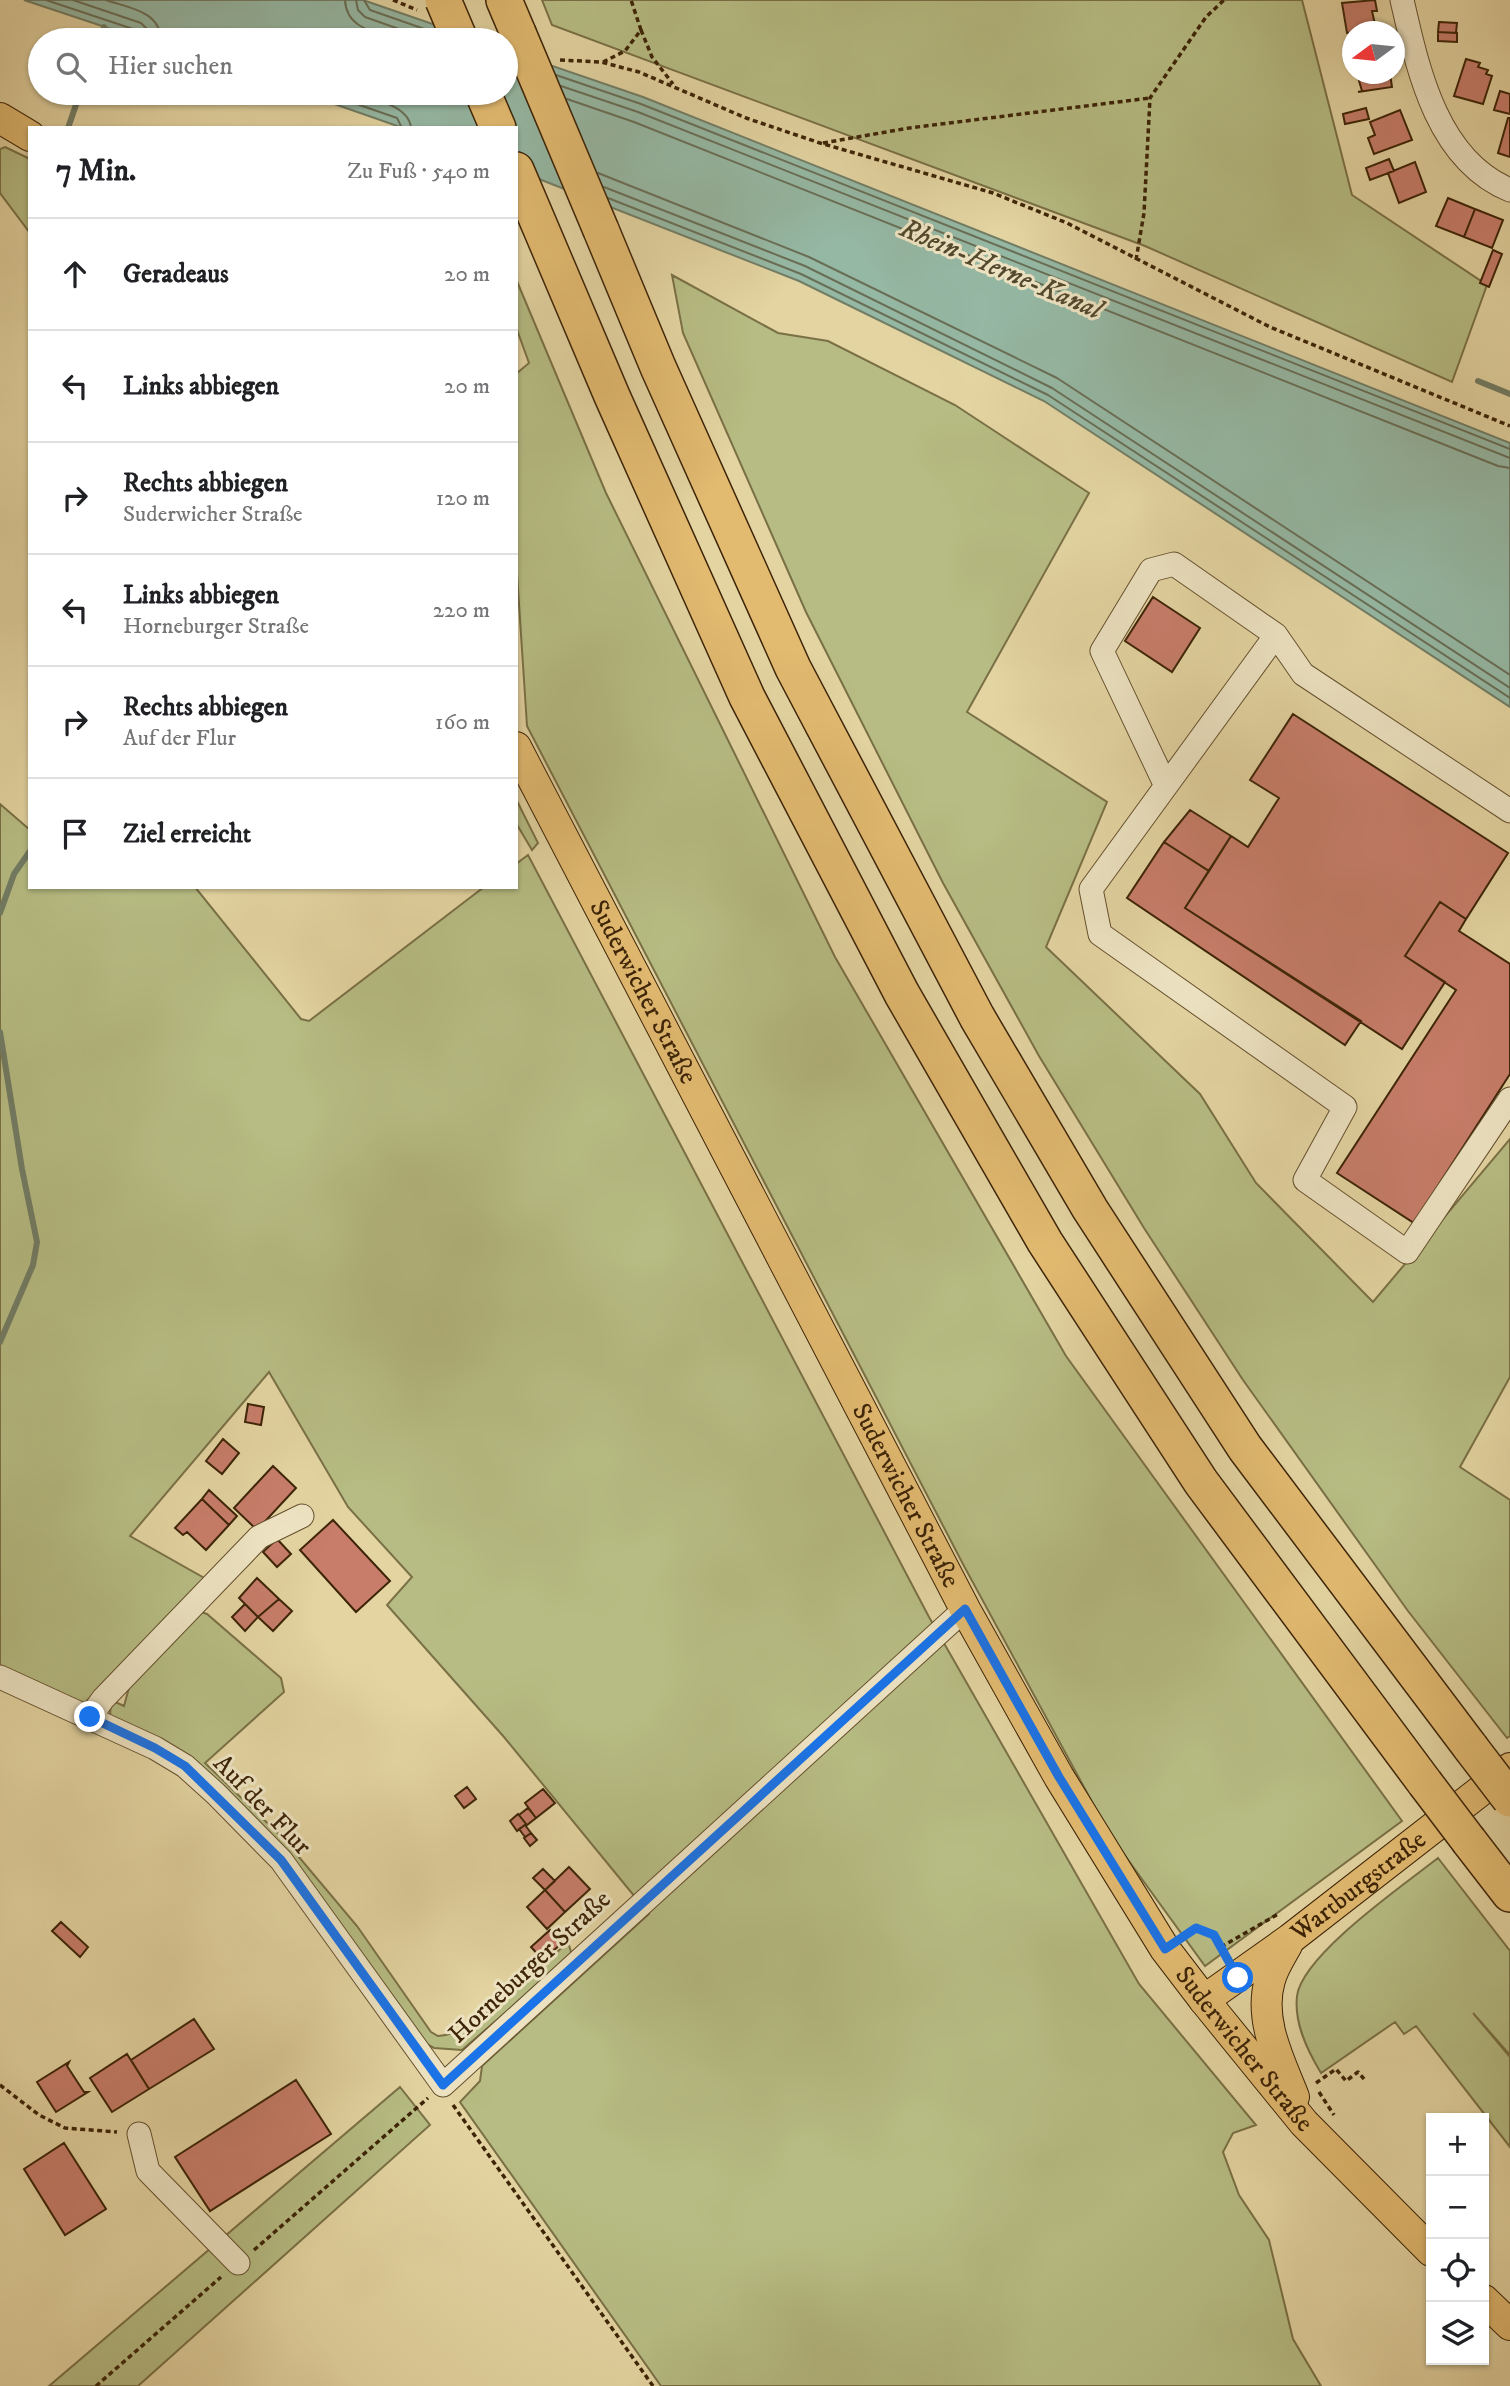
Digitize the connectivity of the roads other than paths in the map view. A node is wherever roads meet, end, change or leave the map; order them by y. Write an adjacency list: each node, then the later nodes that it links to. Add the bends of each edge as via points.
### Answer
1 (443, 0): 4 (highway, bridge)
2 (504, 0): 5 (highway, bridge)
3 (1402, 0): 12 (street, via 1413,51 1446,135 1462,159 1487,181)
4 (455, 28)
5 (516, 28)
6 (518, 33): 23 (highway, bridge, via 658,368 793,668 977,1017 1090,1209 1245,1448)
7 (488, 105): 9 (highway)
8 (0, 118): 10 (main road)
9 (497, 126)
10 (28, 135)
11 (518, 175): 24 (highway, bridge, via 747,697 902,995 1045,1242 1201,1482)
12 (1510, 190)
13 (1276, 635): 15 (street); 15 (street, via 1174,564 1151,570 1102,651); 16 (street, via 1303,674)
14 (518, 751): 19 (main road, Suderwicher Straße)
15 (1166, 786): 17 (street, via 1091,889 1100,934 1345,1107 1305,1180 1407,1252)
16 (1510, 811)
17 (1510, 1099)
18 (302, 1516): 21 (street, via 259,1537)
19 (965, 1609): 26 (main road, Suderwicher Straße, via 1059,1777 1165,1949); 27 (street, Horneburger Straße)
20 (0, 1677): 21 (street, Auf der Flur)
21 (90, 1717): 27 (street, Auf der Flur, via 185,1766 281,1860)
22 (1510, 1768): 25 (main road, Wartburgstraße)
23 (1510, 1800)
24 (1510, 1894)
25 (1290, 1939): 26 (main road, Wartburgstraße); 28 (main road, via 1270,1980 1268,2024)
26 (1204, 2000): 28 (main road, Suderwicher Straße)
27 (443, 2085)
28 (1304, 2123): 30 (main road, Suderwicher Straße)
29 (139, 2134): 31 (street, via 148,2171)
30 (1426, 2246)
31 (238, 2263)
32 (1486, 2302): 33 (main road)
33 (1510, 2325)

